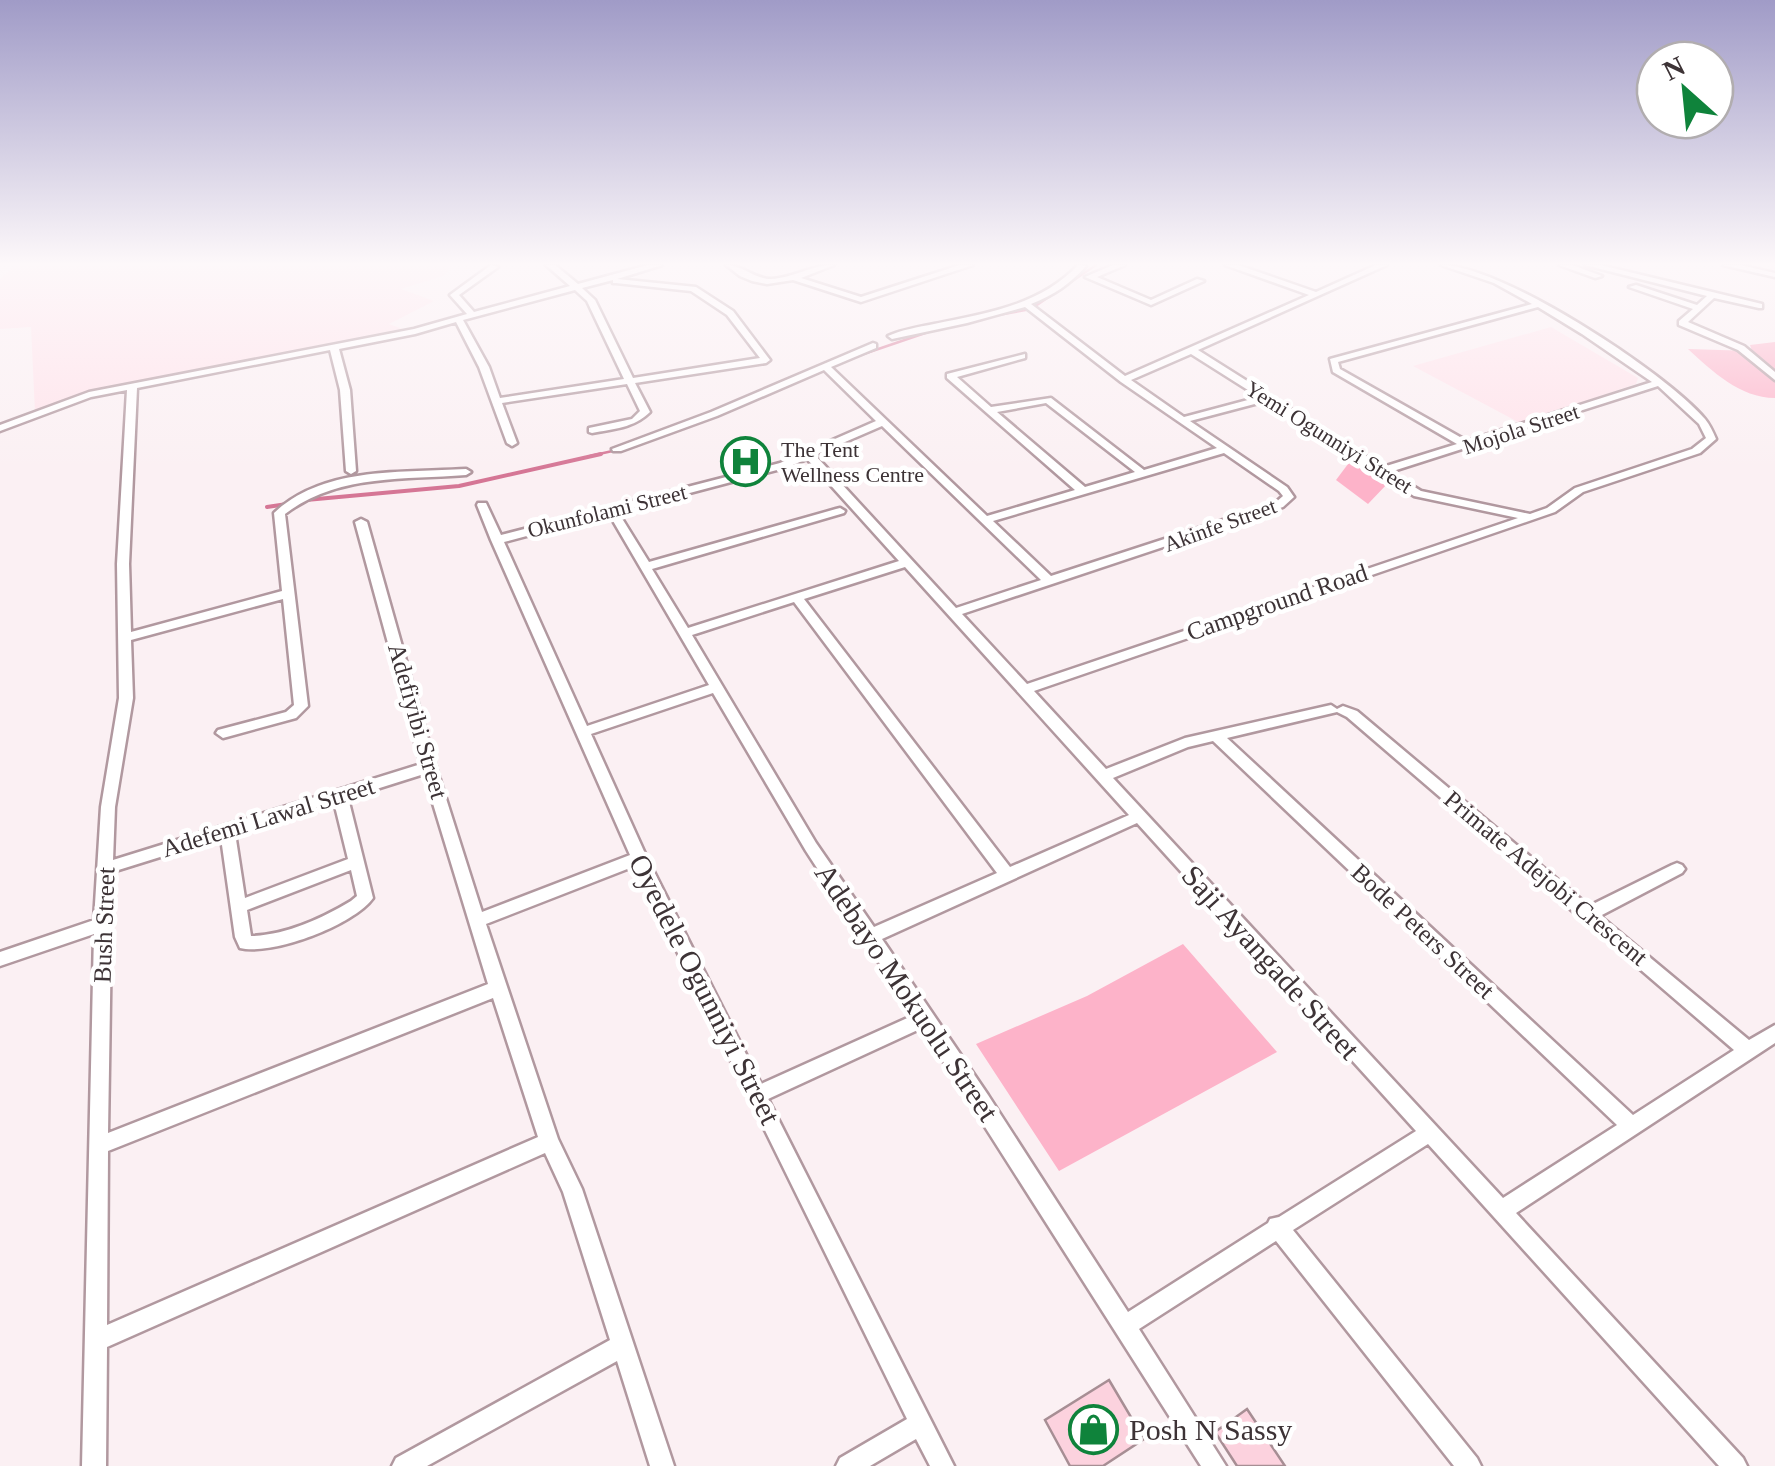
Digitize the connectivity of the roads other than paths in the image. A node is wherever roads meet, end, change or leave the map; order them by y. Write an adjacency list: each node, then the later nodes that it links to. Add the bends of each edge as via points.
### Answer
1 (397, 333): 13 (street)
2 (467, 333): 23 (street)
3 (609, 333): 19 (street)
4 (746, 333): 19 (street, via 766,359)
5 (904, 333): 11 (street)
6 (1065, 333): 18 (street, Akinfe Street)
7 (1232, 333): 14 (street)
8 (1434, 333): 30 (street, via 1334,361 1336,370)
9 (1582, 333): 20 (street)
10 (1707, 333): 17 (street, via 1741,348)
11 (892, 336)
12 (873, 346): 16 (street)
13 (334, 347): 21 (street); 34 (street, via 345,390)
14 (1193, 351): 18 (street); 22 (street, Yemi Ogunniyi Street)
15 (1022, 356): 24 (street, via 950,376)
16 (827, 368): 25 (street); 31 (street)
17 (1775, 377)
18 (1124, 380): 26 (street, Akinfe Street)
19 (632, 381): 23 (street); 28 (street, via 642,417)
20 (1660, 383): 30 (street, Mojola Street); 42 (street, Campground Road, via 1701,416 1712,435 1708,444 1578,490)
21 (132, 386): 27 (street, via 71,400); 53 (street, Bush Street)
22 (1266, 398): 26 (street); 35 (street, Yemi Ogunniyi Street)
23 (497, 401): 29 (street)
24 (989, 410): 37 (street, via 1048,400); 38 (street)
25 (884, 420): 33 (street, Okunfolami Street); 43 (street)
26 (1182, 420): 32 (street, Akinfe Street)
27 (0, 428)
28 (592, 430)
29 (512, 443)
30 (1469, 446): 35 (street, Mojola Street)
31 (617, 449)
32 (1223, 450): 37 (street); 48 (street, Akinfe Street, via 1283,489 1286,502)
33 (810, 456): 40 (street, Okunfolami Street); 46 (street, Saji Ayangade Street)
34 (350, 471)
35 (1381, 471): 42 (street, Yemi Ogunniyi Street, via 1418,494)
36 (466, 472): 49 (street, via 336,484 297,496 279,513)
37 (1142, 473): 38 (street)
38 (1082, 490): 43 (street)
39 (482, 505): 45 (street, Oyedele Ogunniyi Street)
40 (612, 510): 45 (street, Okunfolami Street); 47 (street, Adebayo Mokuolu Street)
41 (840, 511): 47 (street)
42 (1530, 517): 55 (street, Campground Road)
43 (988, 518): 48 (street)
44 (361, 522): 59 (street, Adefiyibi Street)
45 (497, 540): 56 (street, Oyedele Ogunniyi Street)
46 (907, 562): 50 (street); 51 (street, Saji Ayangade Street)
47 (645, 567): 52 (street, Adebayo Mokuolu Street)
48 (1049, 581): 51 (street, Akinfe Street)
49 (286, 594): 53 (street); 57 (street, via 301,706 291,715)
50 (796, 598): 52 (street); 68 (street)
51 (952, 613): 55 (street, Saji Ayangade Street)
52 (684, 632): 54 (street, Adebayo Mokuolu Street)
53 (125, 638): 66 (street, Bush Street, via 126,698 108,807)
54 (717, 688): 56 (street); 73 (street, Adebayo Mokuolu Street)
55 (1024, 690): 60 (street, Saji Ayangade Street)
56 (583, 732): 64 (street, Oyedele Ogunniyi Street)
57 (223, 734)
58 (1216, 736): 60 (street); 70 (street, Primate Adejobi Crescent, via 1337,711 1352,714); 80 (street, Bode Peters Street)
59 (429, 767): 61 (street, Adefemi Lawal Street); 71 (street, Adefiyibi Street)
60 (1103, 776): 62 (street, Saji Ayangade Street)
61 (340, 795): 63 (street, Adefemi Lawal Street); 65 (street)
62 (1140, 816): 68 (street); 81 (street, Saji Ayangade Street)
63 (227, 830): 66 (street, Adefemi Lawal Street); 69 (street)
64 (639, 858): 71 (street); 79 (street, Oyedele Ogunniyi Street)
65 (356, 862): 69 (street); 69 (street, via 364,890 360,905 268,943 246,943)
66 (106, 868): 72 (street, Bush Street)
67 (1676, 870): 70 (street)
68 (1008, 876): 73 (street)
69 (238, 906)
70 (1589, 914): 78 (street, Primate Adejobi Crescent)
71 (478, 920): 75 (street, Adefiyibi Street)
72 (102, 924): 74 (street); 83 (street, Bush Street)
73 (868, 937): 76 (street, Adebayo Mokuolu Street)
74 (0, 959)
75 (498, 988): 82 (street, Adefiyibi Street); 83 (street)
76 (925, 1018): 79 (street); 86 (street, Adebayo Mokuolu Street)
77 (1775, 1033): 78 (street)
78 (1746, 1048): 80 (street)
79 (759, 1094): 89 (street, Oyedele Ogunniyi Street)
80 (1630, 1125): 84 (street)
81 (1427, 1134): 84 (street, Saji Ayangade Street); 85 (street)
82 (550, 1142): 87 (street); 88 (street, Adefiyibi Street, via 572,1189)
83 (98, 1146): 87 (street, Bush Street)
84 (1501, 1211): 97 (street, Saji Ayangade Street)
85 (1278, 1226): 86 (street); 96 (street)
86 (1123, 1327): 95 (street, Adebayo Mokuolu Street)
87 (95, 1341): 90 (street, Bush Street)
88 (620, 1347): 91 (street); 92 (street, Adefiyibi Street)
89 (920, 1423): 93 (street); 94 (street, Oyedele Ogunniyi Street)
90 (94, 1466)
91 (404, 1466)
92 (662, 1466)
93 (848, 1466)
94 (942, 1466)
95 (1214, 1466)
96 (1470, 1466)
97 (1735, 1466)

